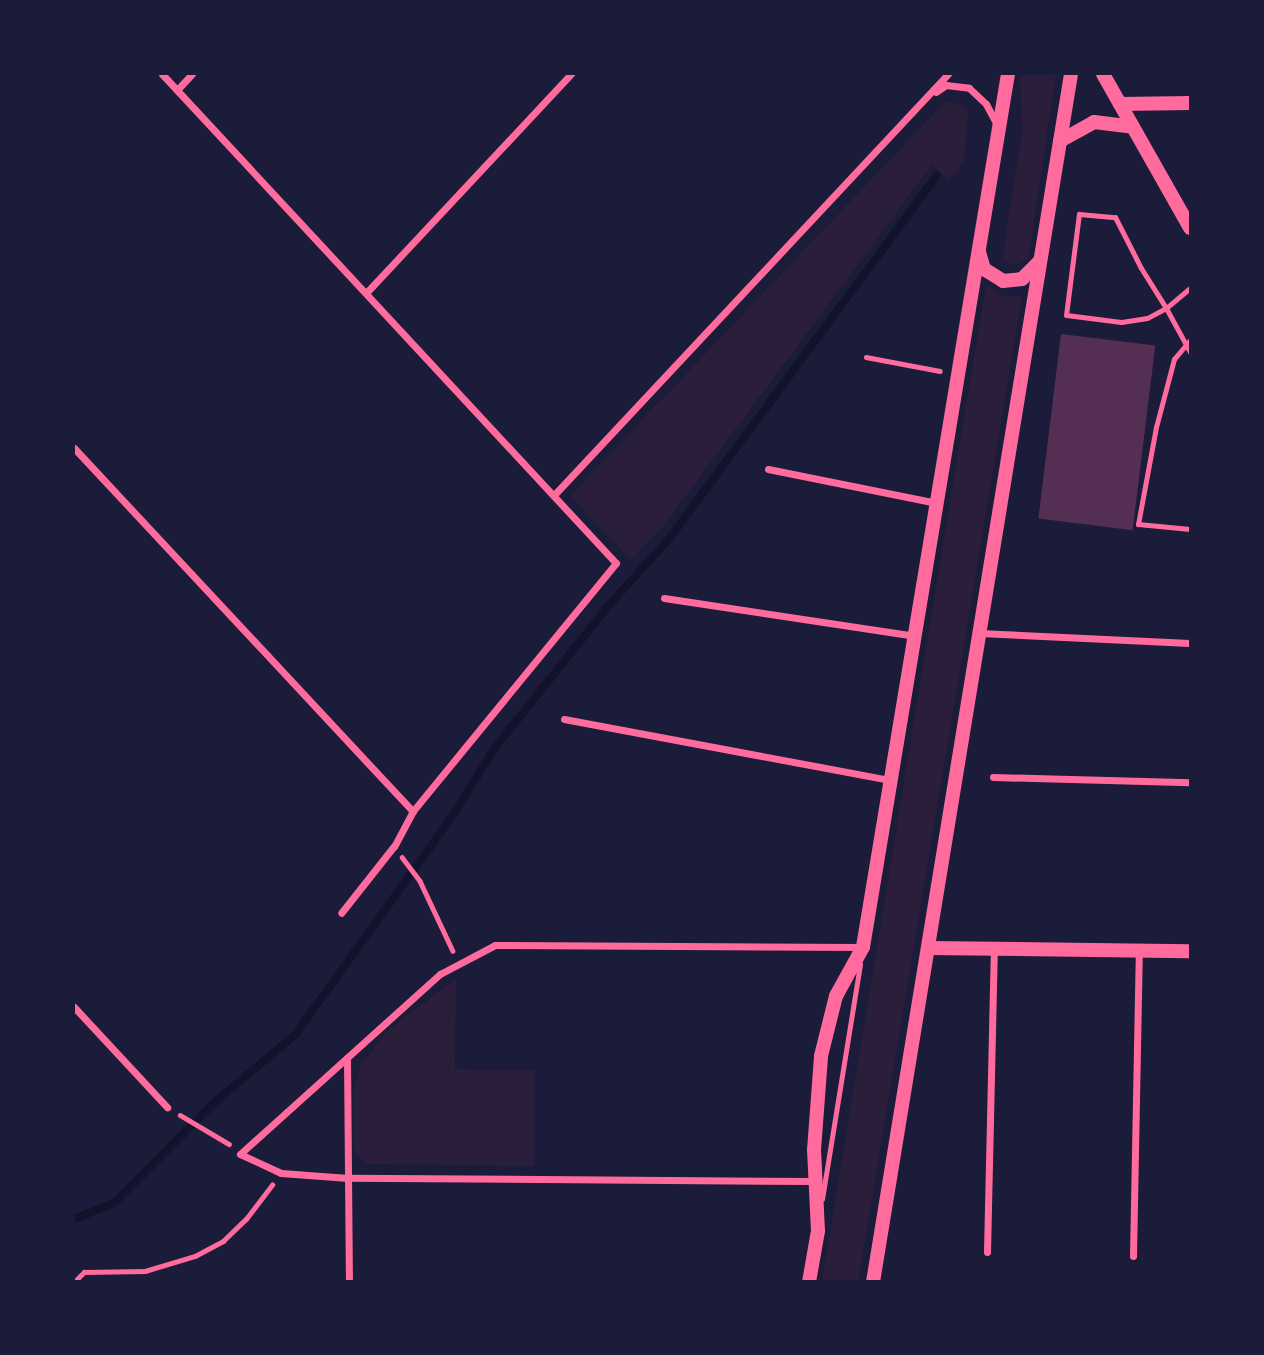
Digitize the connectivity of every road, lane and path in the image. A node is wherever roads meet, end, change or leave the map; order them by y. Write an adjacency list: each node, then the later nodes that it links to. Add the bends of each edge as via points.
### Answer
1 (162, 74): 8 (street)
2 (192, 74): 8 (street)
3 (571, 74): 19 (street)
4 (948, 74): 9 (street)
5 (1008, 74): 13 (main road)
6 (1071, 74): 14 (main road)
7 (1103, 74): 11 (main road)
8 (177, 89): 19 (street)
9 (926, 98): 13 (street, via 946,85 969,88 986,104); 27 (street)
10 (1191, 103): 11 (main road)
11 (1120, 104): 12 (main road)
12 (1133, 127): 14 (main road, via 1094,122); 15 (main road)
13 (999, 129): 16 (main road)
14 (1060, 141): 17 (main road)
15 (1191, 228)
16 (979, 248): 17 (main road, via 984,269 1003,281 1031,274); 24 (main road)
17 (1040, 258): 31 (main road)
18 (1191, 288): 20 (lane)
19 (366, 293): 27 (street)
20 (1166, 308): 20 (lane, via 1115,217 1079,214 1066,315 1121,322 1147,318); 21 (lane)
21 (1188, 342): 22 (lane); 29 (lane, via 1174,359 1138,524)
22 (1191, 352)
23 (866, 357): 24 (path)
24 (958, 375): 28 (main road)
25 (74, 448): 38 (street)
26 (768, 469): 28 (street)
27 (554, 495): 38 (street, via 616,563)
28 (936, 503): 32 (main road)
29 (1191, 529)
30 (664, 598): 32 (street)
31 (979, 633): 33 (street); 42 (main road)
32 (914, 636): 36 (main road)
33 (1191, 643)
34 (564, 719): 36 (street)
35 (993, 778): 37 (street)
36 (890, 780): 41 (main road)
37 (1191, 782)
38 (413, 811): 39 (street)
39 (394, 846): 40 (street); 46 (path, via 420,881)
40 (341, 913)
41 (863, 947): 46 (street, via 515,943 495,945); 53 (main road, via 836,996 828,1022 817,1092); 54 (lane)
42 (928, 948): 43 (main road); 60 (main road)
43 (994, 949): 44 (main road); 55 (street)
44 (1139, 950): 45 (main road); 56 (street)
45 (1191, 951)
46 (458, 961): 48 (street)
47 (74, 1007): 49 (street)
48 (347, 1058): 51 (street, via 240,1154); 52 (street)
49 (167, 1107): 50 (path)
50 (222, 1138)
51 (281, 1173): 52 (street); 57 (path, via 246,1219 223,1241 195,1256 145,1271 85,1272)
52 (348, 1178): 53 (street); 58 (street)
53 (814, 1181): 54 (main road)
54 (818, 1231): 59 (main road)
55 (987, 1252)
56 (1133, 1256)
57 (74, 1282)
58 (349, 1282)
59 (809, 1282)
60 (873, 1282)

